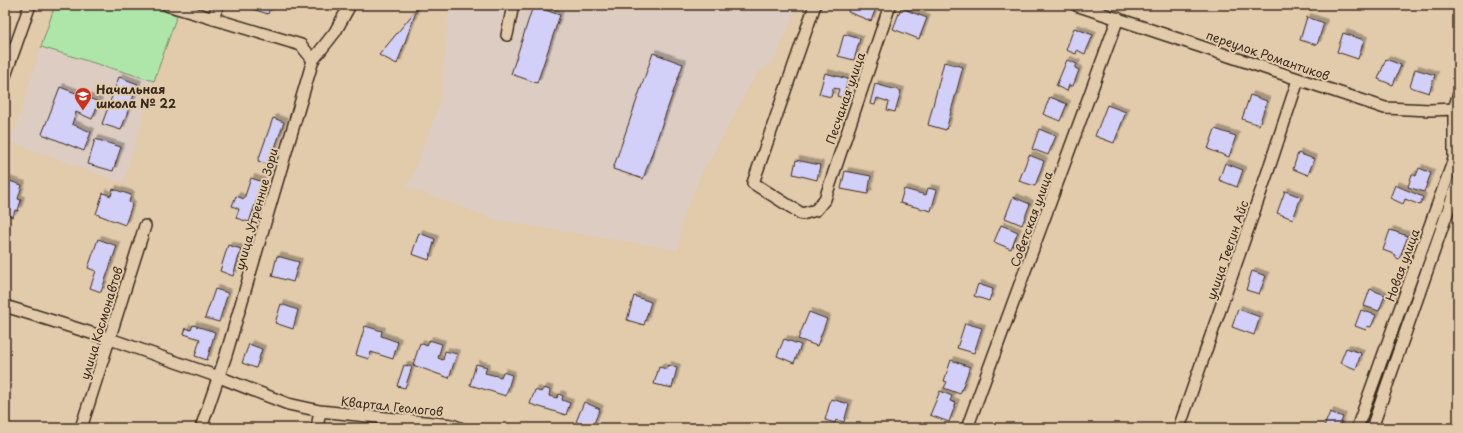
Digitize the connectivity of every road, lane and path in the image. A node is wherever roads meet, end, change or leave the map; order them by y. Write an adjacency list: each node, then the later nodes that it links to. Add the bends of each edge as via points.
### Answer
1 (30, 5): 13 (street)
2 (167, 5): 10 (street)
3 (218, 5): 10 (street)
4 (350, 5): 12 (street, улица Утренние Зори, via 336,32)
5 (513, 5): 11 (street)
6 (815, 5): 7 (street, Песчаная улица, via 753,183 802,214 816,210 825,199)
7 (890, 5)
8 (1076, 5): 9 (street, переулок Романтиков)
9 (1118, 18): 14 (street, переулок Романтиков); 27 (street, Советская улица)
10 (213, 19): 12 (street, via 301,45)
11 (507, 35)
12 (313, 60): 21 (street, улица Утренние Зори)
13 (5, 76)
14 (1298, 80): 16 (street, переулок Романтиков, via 1385,108); 28 (street, улица Теегин Айс)
15 (1458, 96): 16 (street, Новая улица)
16 (1454, 109): 29 (street, Новая улица, via 1454,159)
17 (1458, 182): 30 (street)
18 (145, 226): 20 (street, улица Космонавтов)
19 (5, 306): 20 (street, Квартал Геологов)
20 (110, 339): 21 (street, Квартал Геологов); 23 (street, улица Космонавтов)
21 (219, 377): 22 (street, Квартал Геологов, via 288,404); 24 (street, улица Утренние Зори)
22 (320, 411): 25 (street); 26 (street, Квартал Геологов, via 452,425)
23 (81, 428)
24 (201, 428)
25 (317, 428)
26 (460, 428)
27 (967, 428)
28 (1179, 428)
29 (1357, 428)
30 (1372, 428)

